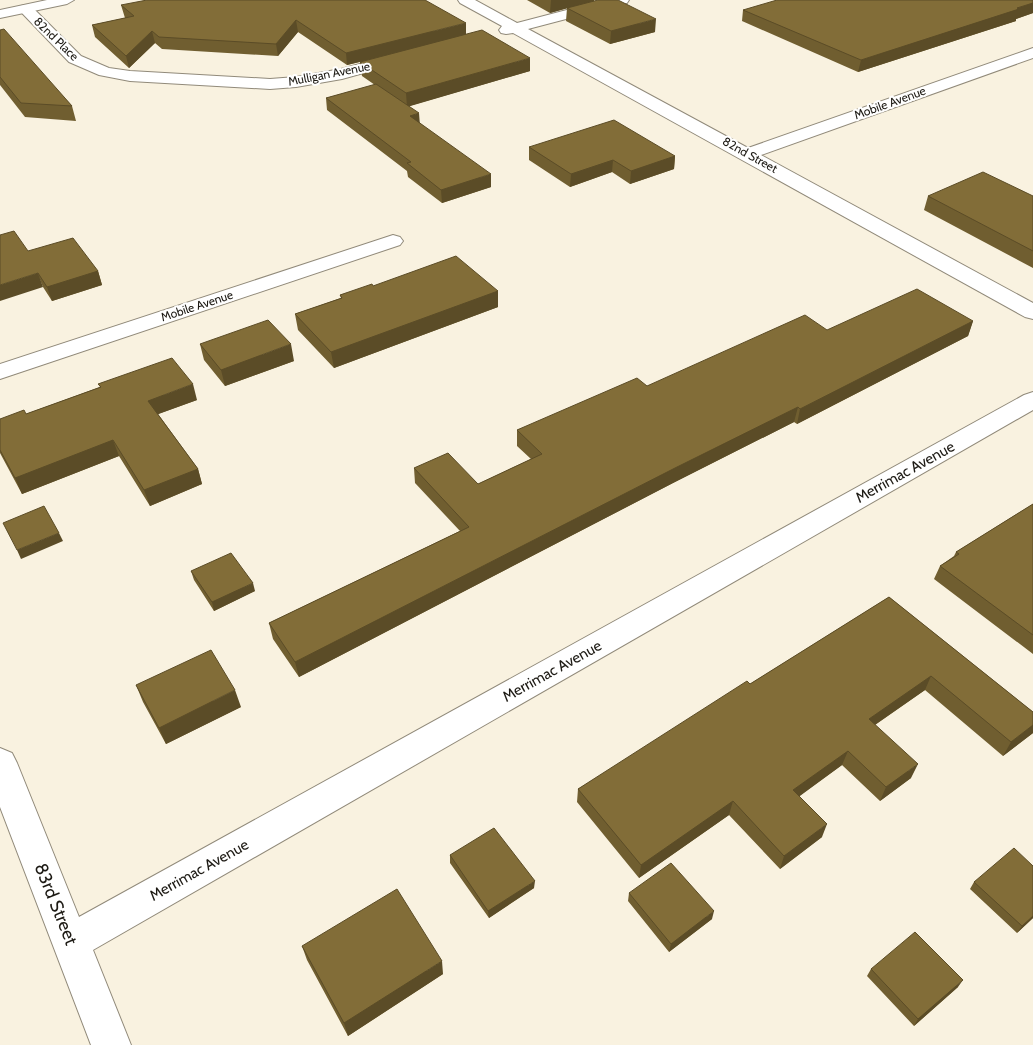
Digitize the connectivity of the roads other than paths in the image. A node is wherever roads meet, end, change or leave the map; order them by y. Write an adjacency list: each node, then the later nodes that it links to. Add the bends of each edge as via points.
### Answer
1 (67, 0): 4 (street)
2 (465, 0): 6 (street, 82nd Street)
3 (622, 0): 6 (street)
4 (26, 9): 5 (street); 10 (street, 82nd Place, via 74,59)
5 (0, 14)
6 (515, 28): 7 (street); 11 (street, 82nd Street)
7 (493, 34)
8 (1033, 52): 11 (street, Mobile Avenue)
9 (408, 56): 10 (street, Mulligan Avenue, via 342,74 270,84 130,76)
10 (88, 66)
11 (748, 154): 13 (street, 82nd Street)
12 (393, 241): 14 (street, Mobile Avenue)
13 (1033, 312)
14 (0, 372)
15 (1033, 400): 17 (street, Merrimac Avenue)
16 (0, 763): 17 (street, 83rd Street)
17 (71, 942): 18 (street, 83rd Street)
18 (111, 1045)

